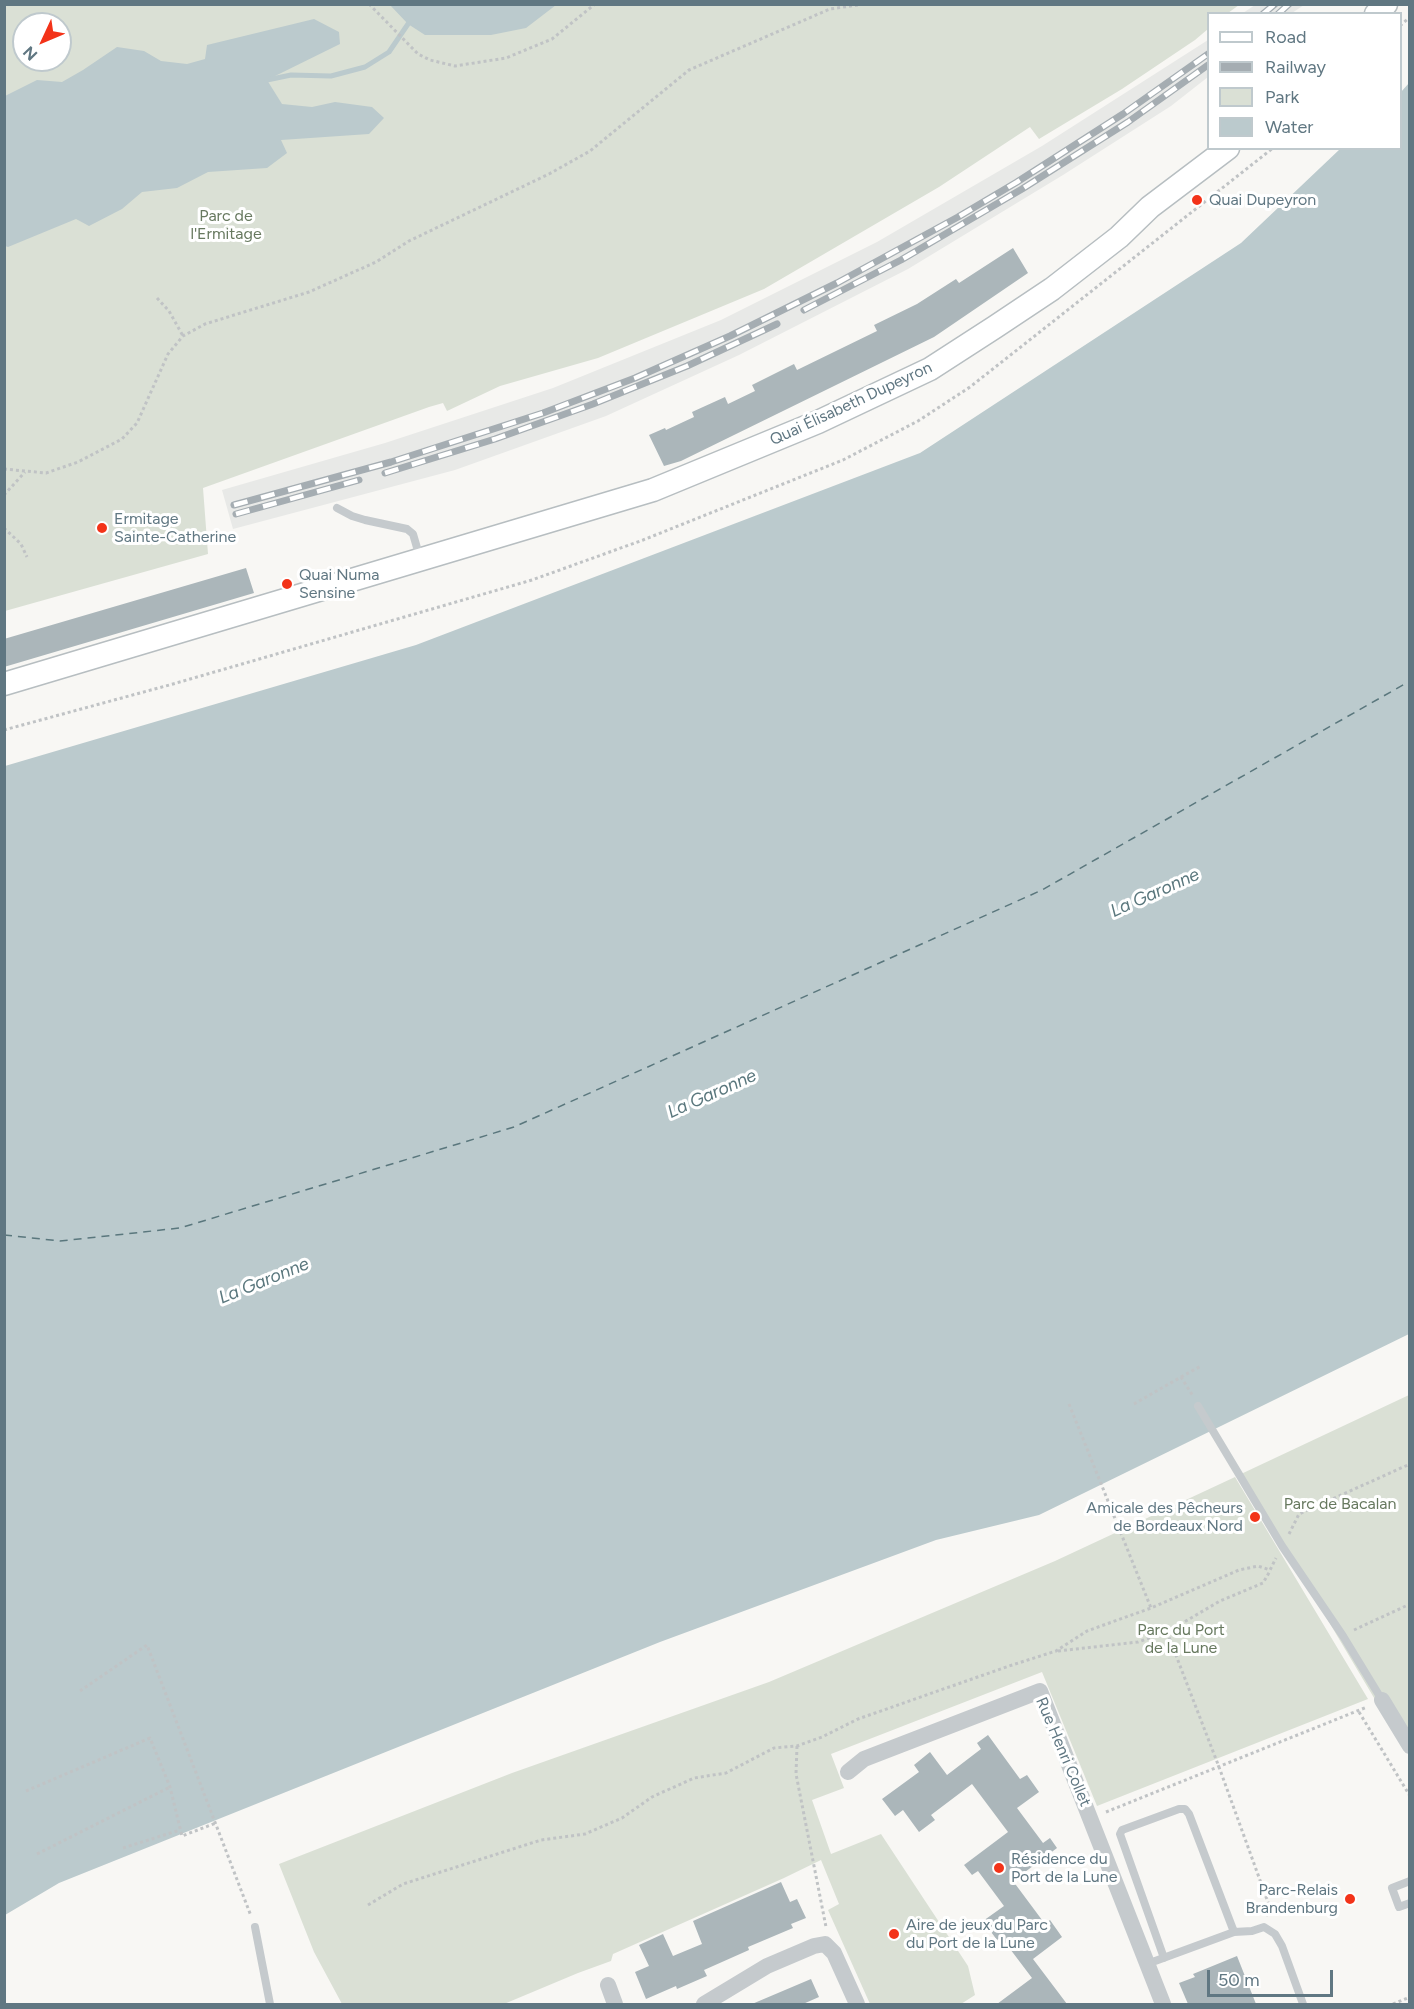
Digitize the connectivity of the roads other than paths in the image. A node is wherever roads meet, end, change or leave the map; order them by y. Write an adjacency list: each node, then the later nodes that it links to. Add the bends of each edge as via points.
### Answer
1 (1225, 150): 3 (main road, Quai Élisabeth Dupeyron, via 1052,289 930,369 818,422 653,490)
2 (337, 508): 3 (lane, via 359,518 407,529 413,534)
3 (421, 561): 4 (main road)
4 (4, 684)
5 (1198, 1406): 6 (lane, via 1282,1546)
6 (1382, 1700): 7 (street)
7 (1410, 1746)
8 (848, 1772): 14 (street, Rue Henri Collet, via 864,1759 1040,1691)
9 (1410, 1881): 10 (lane, via 1392,1888 1399,1907)
10 (1410, 1903)
11 (255, 1927): 16 (lane)
12 (1234, 1932): 13 (lane); 13 (lane, via 1185,1809 1122,1830 1120,1838); 21 (lane, via 1264,1927 1275,1934)
13 (1164, 1958): 14 (lane)
14 (1147, 1964): 20 (street, Rue Henri Collet)
15 (608, 1985): 17 (street)
16 (270, 2004)
17 (615, 2004)
18 (704, 2004): 19 (street, via 768,1966 825,1944 834,1953)
19 (857, 2004)
20 (1163, 2004)
21 (1303, 2004)

